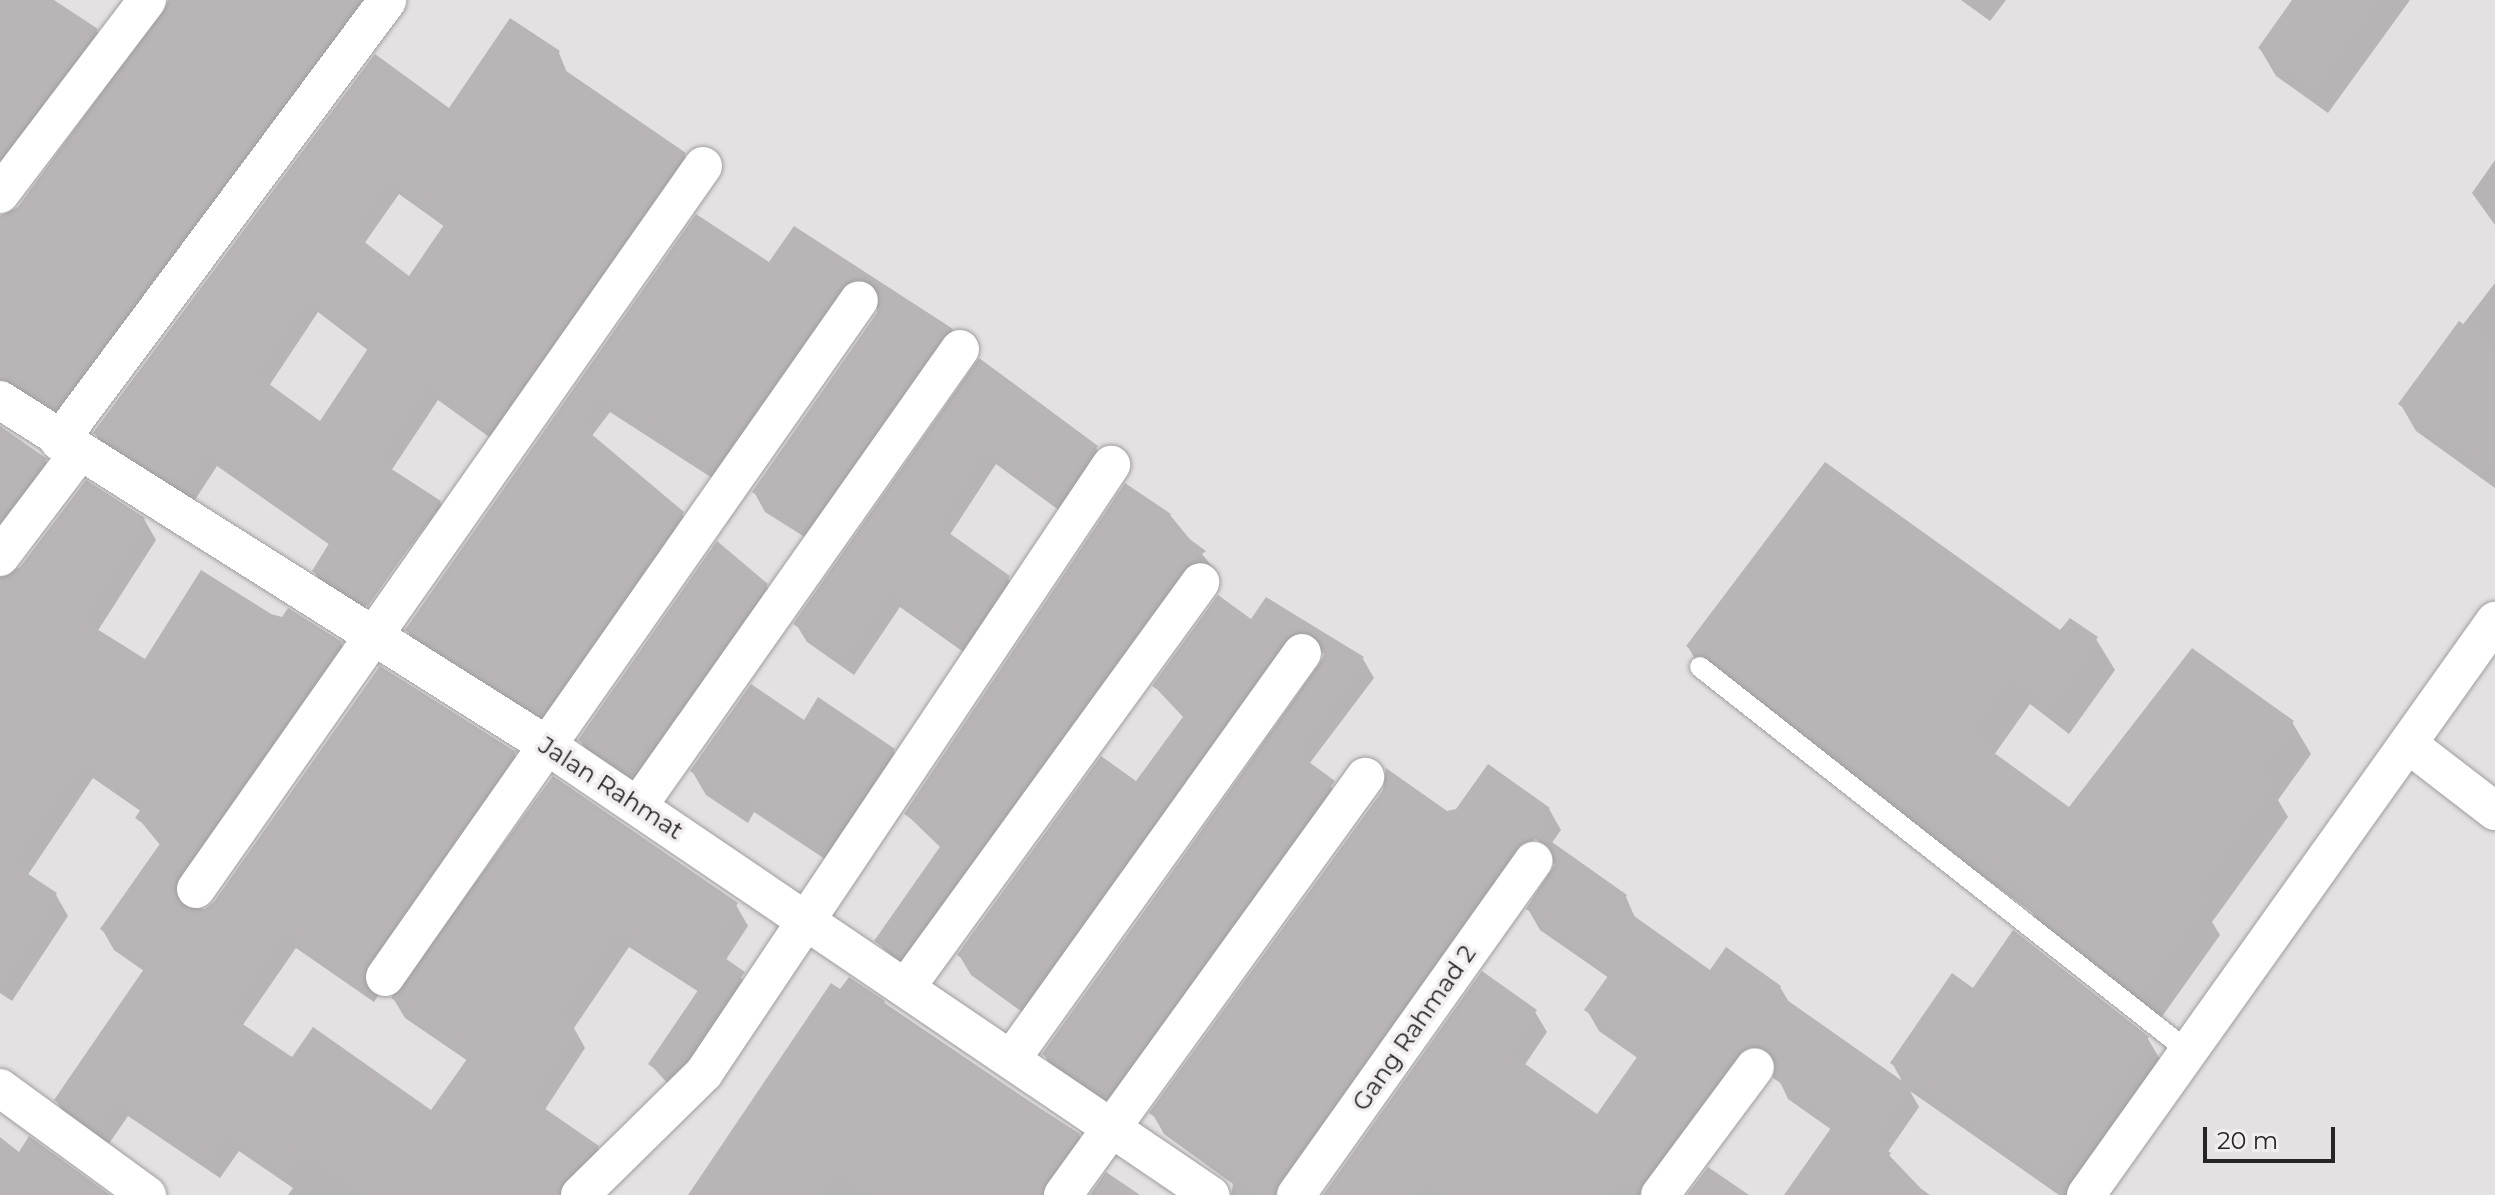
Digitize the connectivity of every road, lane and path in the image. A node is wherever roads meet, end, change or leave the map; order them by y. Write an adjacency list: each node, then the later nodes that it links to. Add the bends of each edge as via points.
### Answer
1 (147, 0): 4 (street)
2 (387, 1): 8 (street)
3 (703, 166): 13 (street)
4 (0, 194)
5 (859, 300): 16 (street)
6 (960, 349): 19 (street)
7 (0, 400): 8 (street, Jalan Rahmat)
8 (68, 448): 10 (street); 13 (street, Jalan Rahmat)
9 (1111, 465): 23 (street)
10 (0, 557)
11 (1200, 582): 25 (street)
12 (2495, 621): 17 (street)
13 (372, 638): 16 (street, Jalan Rahmat); 22 (street)
14 (1302, 653): 27 (street)
15 (1700, 667): 26 (lane)
16 (545, 744): 19 (street, Jalan Rahmat); 24 (street)
17 (2408, 744): 20 (street); 26 (street)
18 (1365, 777): 30 (street)
19 (638, 806): 23 (street, Jalan Rahmat)
20 (2495, 811)
21 (1533, 861): 36 (street, Gang Rahmad 2)
22 (196, 889)
23 (805, 915): 25 (street, Jalan Rahmat); 33 (street, via 704,1073)
24 (385, 977)
25 (907, 986): 27 (street, Jalan Rahmat)
26 (2188, 1051): 38 (street)
27 (1012, 1058): 30 (street, Jalan Rahmat)
28 (1755, 1067): 37 (street)
29 (0, 1088): 31 (street)
30 (1112, 1127): 34 (street); 35 (street, Jalan Rahmat)
31 (110, 1184): 32 (street)
32 (147, 1195)
33 (580, 1195)
34 (1063, 1195)
35 (1210, 1195)
36 (1296, 1195)
37 (1660, 1195)
38 (2086, 1195)

